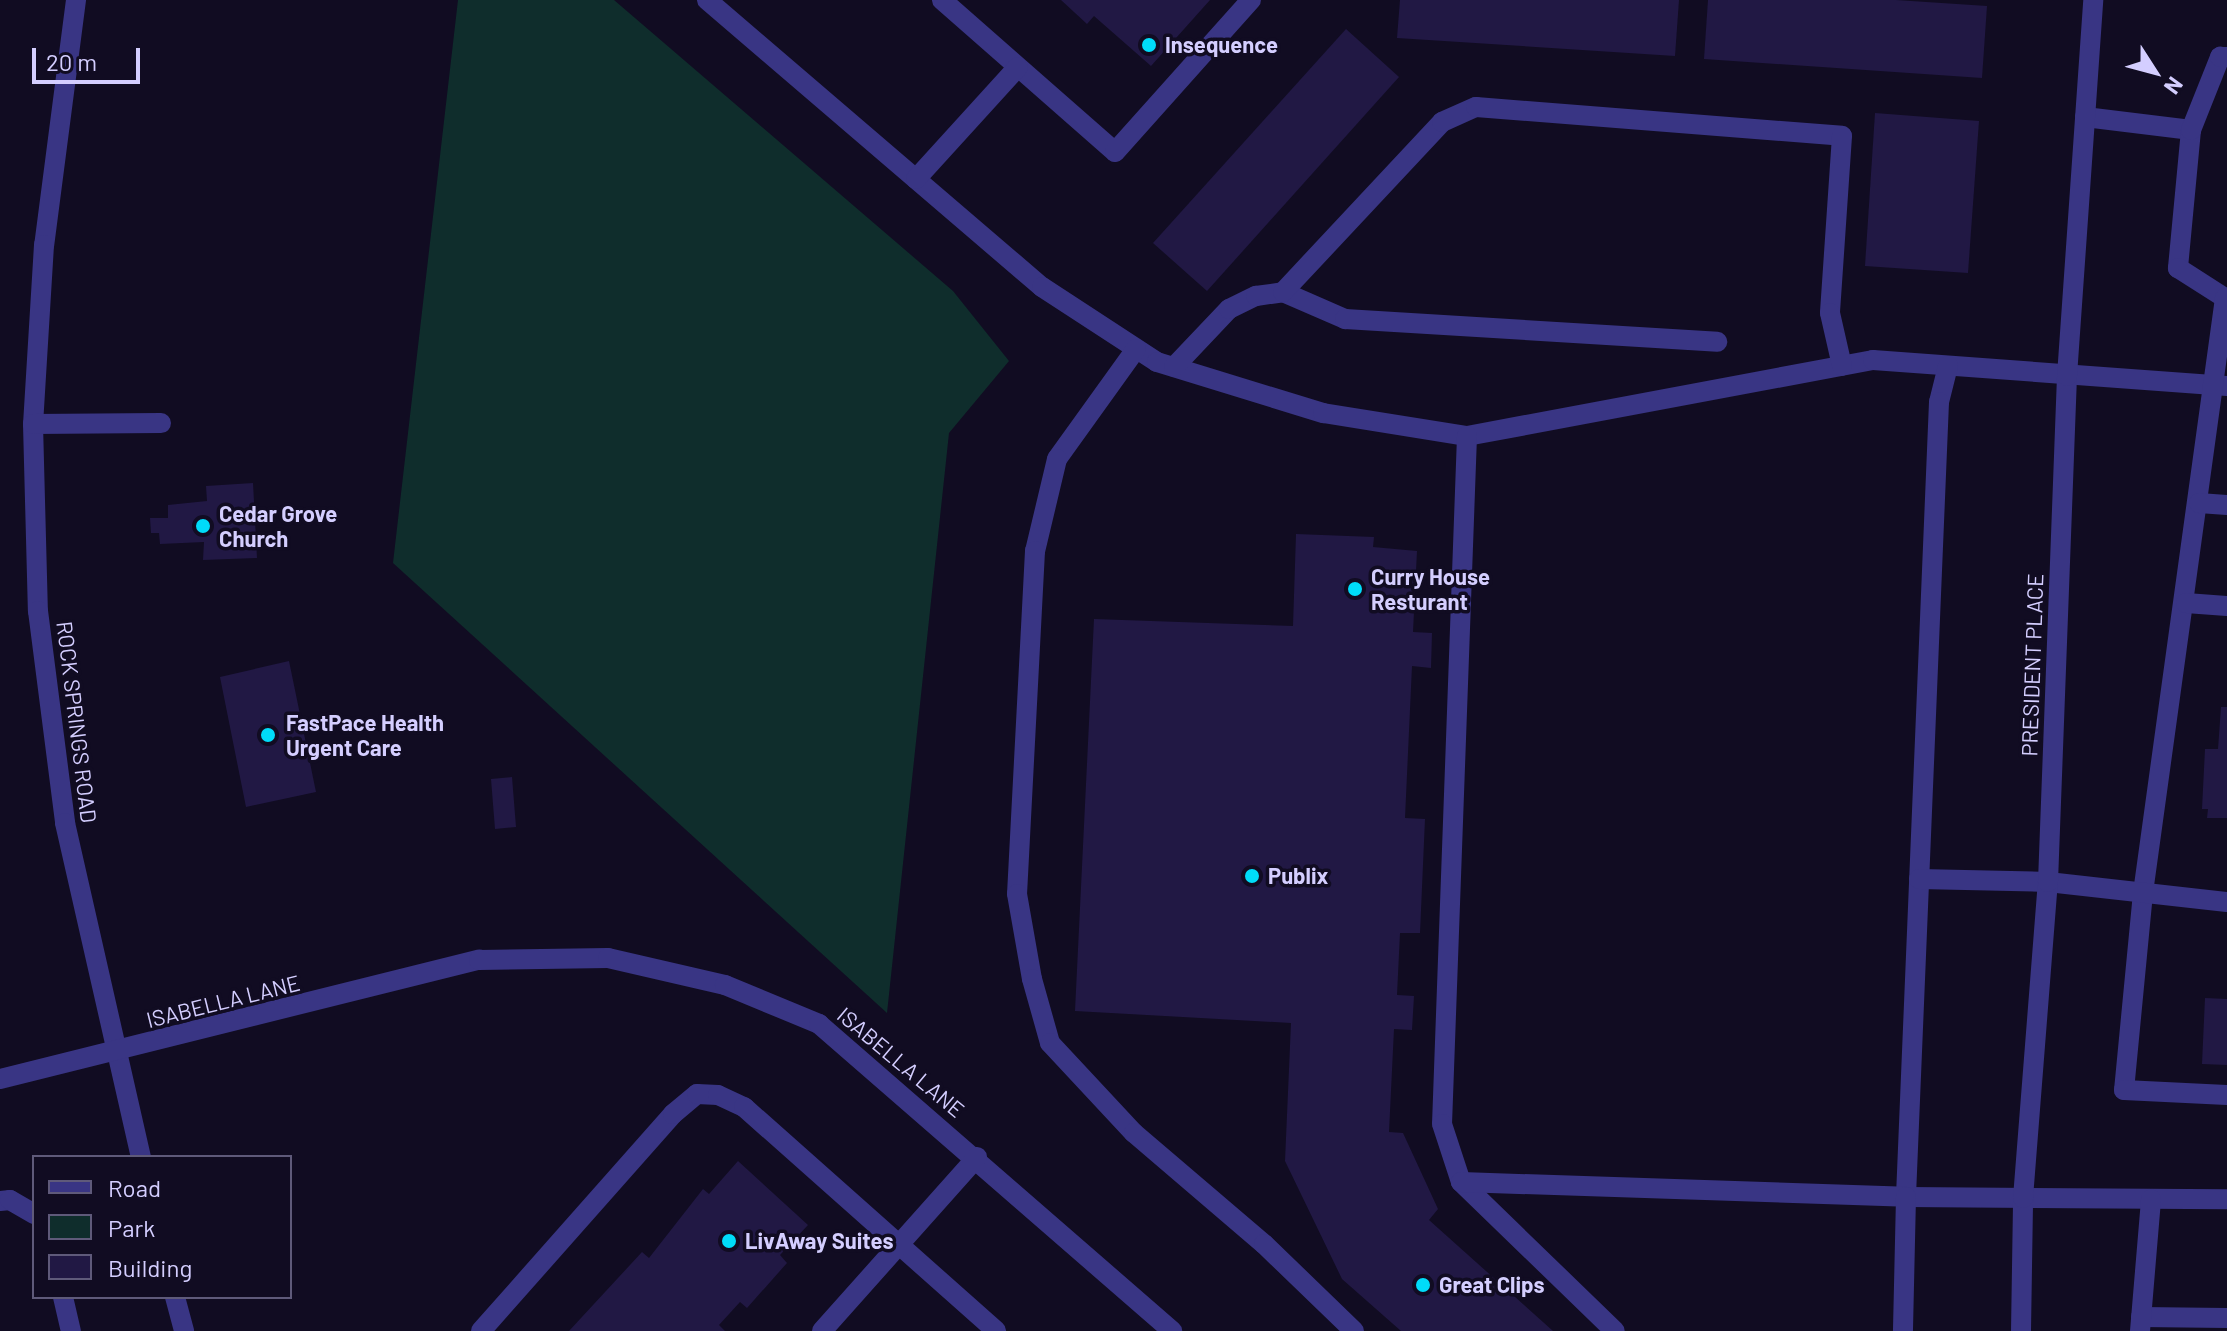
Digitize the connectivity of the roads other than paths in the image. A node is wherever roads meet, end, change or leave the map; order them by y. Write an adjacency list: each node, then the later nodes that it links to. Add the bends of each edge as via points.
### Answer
1 (76, 0): 21 (street, ROCK SPRINGS ROAD, via 44,245)
2 (707, 0): 10 (street)
3 (942, 0): 7 (street)
4 (1251, 0): 7 (street, via 1115,152)
5 (2093, 0): 8 (street, PRESIDENT PLACE)
6 (2227, 57): 9 (street, via 2220,57)
7 (1018, 67): 10 (street)
8 (2085, 117): 9 (street); 18 (street, PRESIDENT PLACE)
9 (2191, 130): 12 (street, via 2178,268)
10 (916, 179): 14 (street, via 1042,287)
11 (1283, 292): 13 (street, via 1345,319); 15 (street, via 1442,122 1476,107 1842,136 1830,313); 17 (street, via 1256,296 1229,309)
12 (2226, 298): 19 (street)
13 (1717, 342)
14 (1136, 349): 17 (street); 54 (street, via 1057,459 1035,551 1017,894 1032,979 1050,1043 1134,1133 1264,1244)
15 (1842, 366): 16 (street, via 1873,360); 22 (street)
16 (1948, 366): 18 (street); 27 (street, via 1939,402)
17 (1174, 367): 22 (street, via 1323,413)
18 (2067, 376): 19 (street); 28 (street, PRESIDENT PLACE)
19 (2222, 385): 23 (street)
20 (161, 423): 21 (street)
21 (33, 424): 31 (street, ROCK SPRINGS ROAD, via 38,611 63,808)
22 (1467, 436): 36 (street, via 1442,1055 1442,1124)
23 (2199, 503): 24 (street); 25 (street)
24 (2227, 505)
25 (2186, 603): 26 (street); 29 (street)
26 (2227, 606)
27 (1919, 879): 28 (street); 37 (street)
28 (2048, 882): 29 (street); 38 (street, PRESIDENT PLACE)
29 (2143, 893): 30 (street); 33 (street, via 2124,1090)
30 (2227, 902)
31 (115, 1053): 32 (street, ISABELLA LANE); 34 (street, ROCK SPRINGS ROAD); 35 (street, ISABELLA LANE, via 479,960 608,958 725,985 819,1024)
32 (0, 1079)
33 (2227, 1095)
34 (140, 1155)
35 (977, 1157): 43 (street); 53 (street, ISABELLA LANE)
36 (1461, 1182): 37 (street); 55 (street)
37 (1906, 1197): 38 (street); 56 (street)
38 (2023, 1198): 39 (street); 57 (street, PRESIDENT PLACE)
39 (2151, 1199): 40 (street); 47 (street)
40 (2227, 1199)
41 (0, 1201): 42 (street, via 10,1200)
42 (32, 1213)
43 (898, 1244): 50 (street, via 744,1107 718,1095 697,1094 673,1114); 51 (street); 52 (street)
44 (63, 1299): 48 (street)
45 (176, 1299): 49 (street)
46 (2227, 1318): 47 (street)
47 (2140, 1324)
48 (71, 1331)
49 (184, 1331)
50 (481, 1331)
51 (822, 1331)
52 (996, 1331)
53 (1172, 1331)
54 (1354, 1331)
55 (1615, 1331)
56 (1903, 1331)
57 (2021, 1331)

